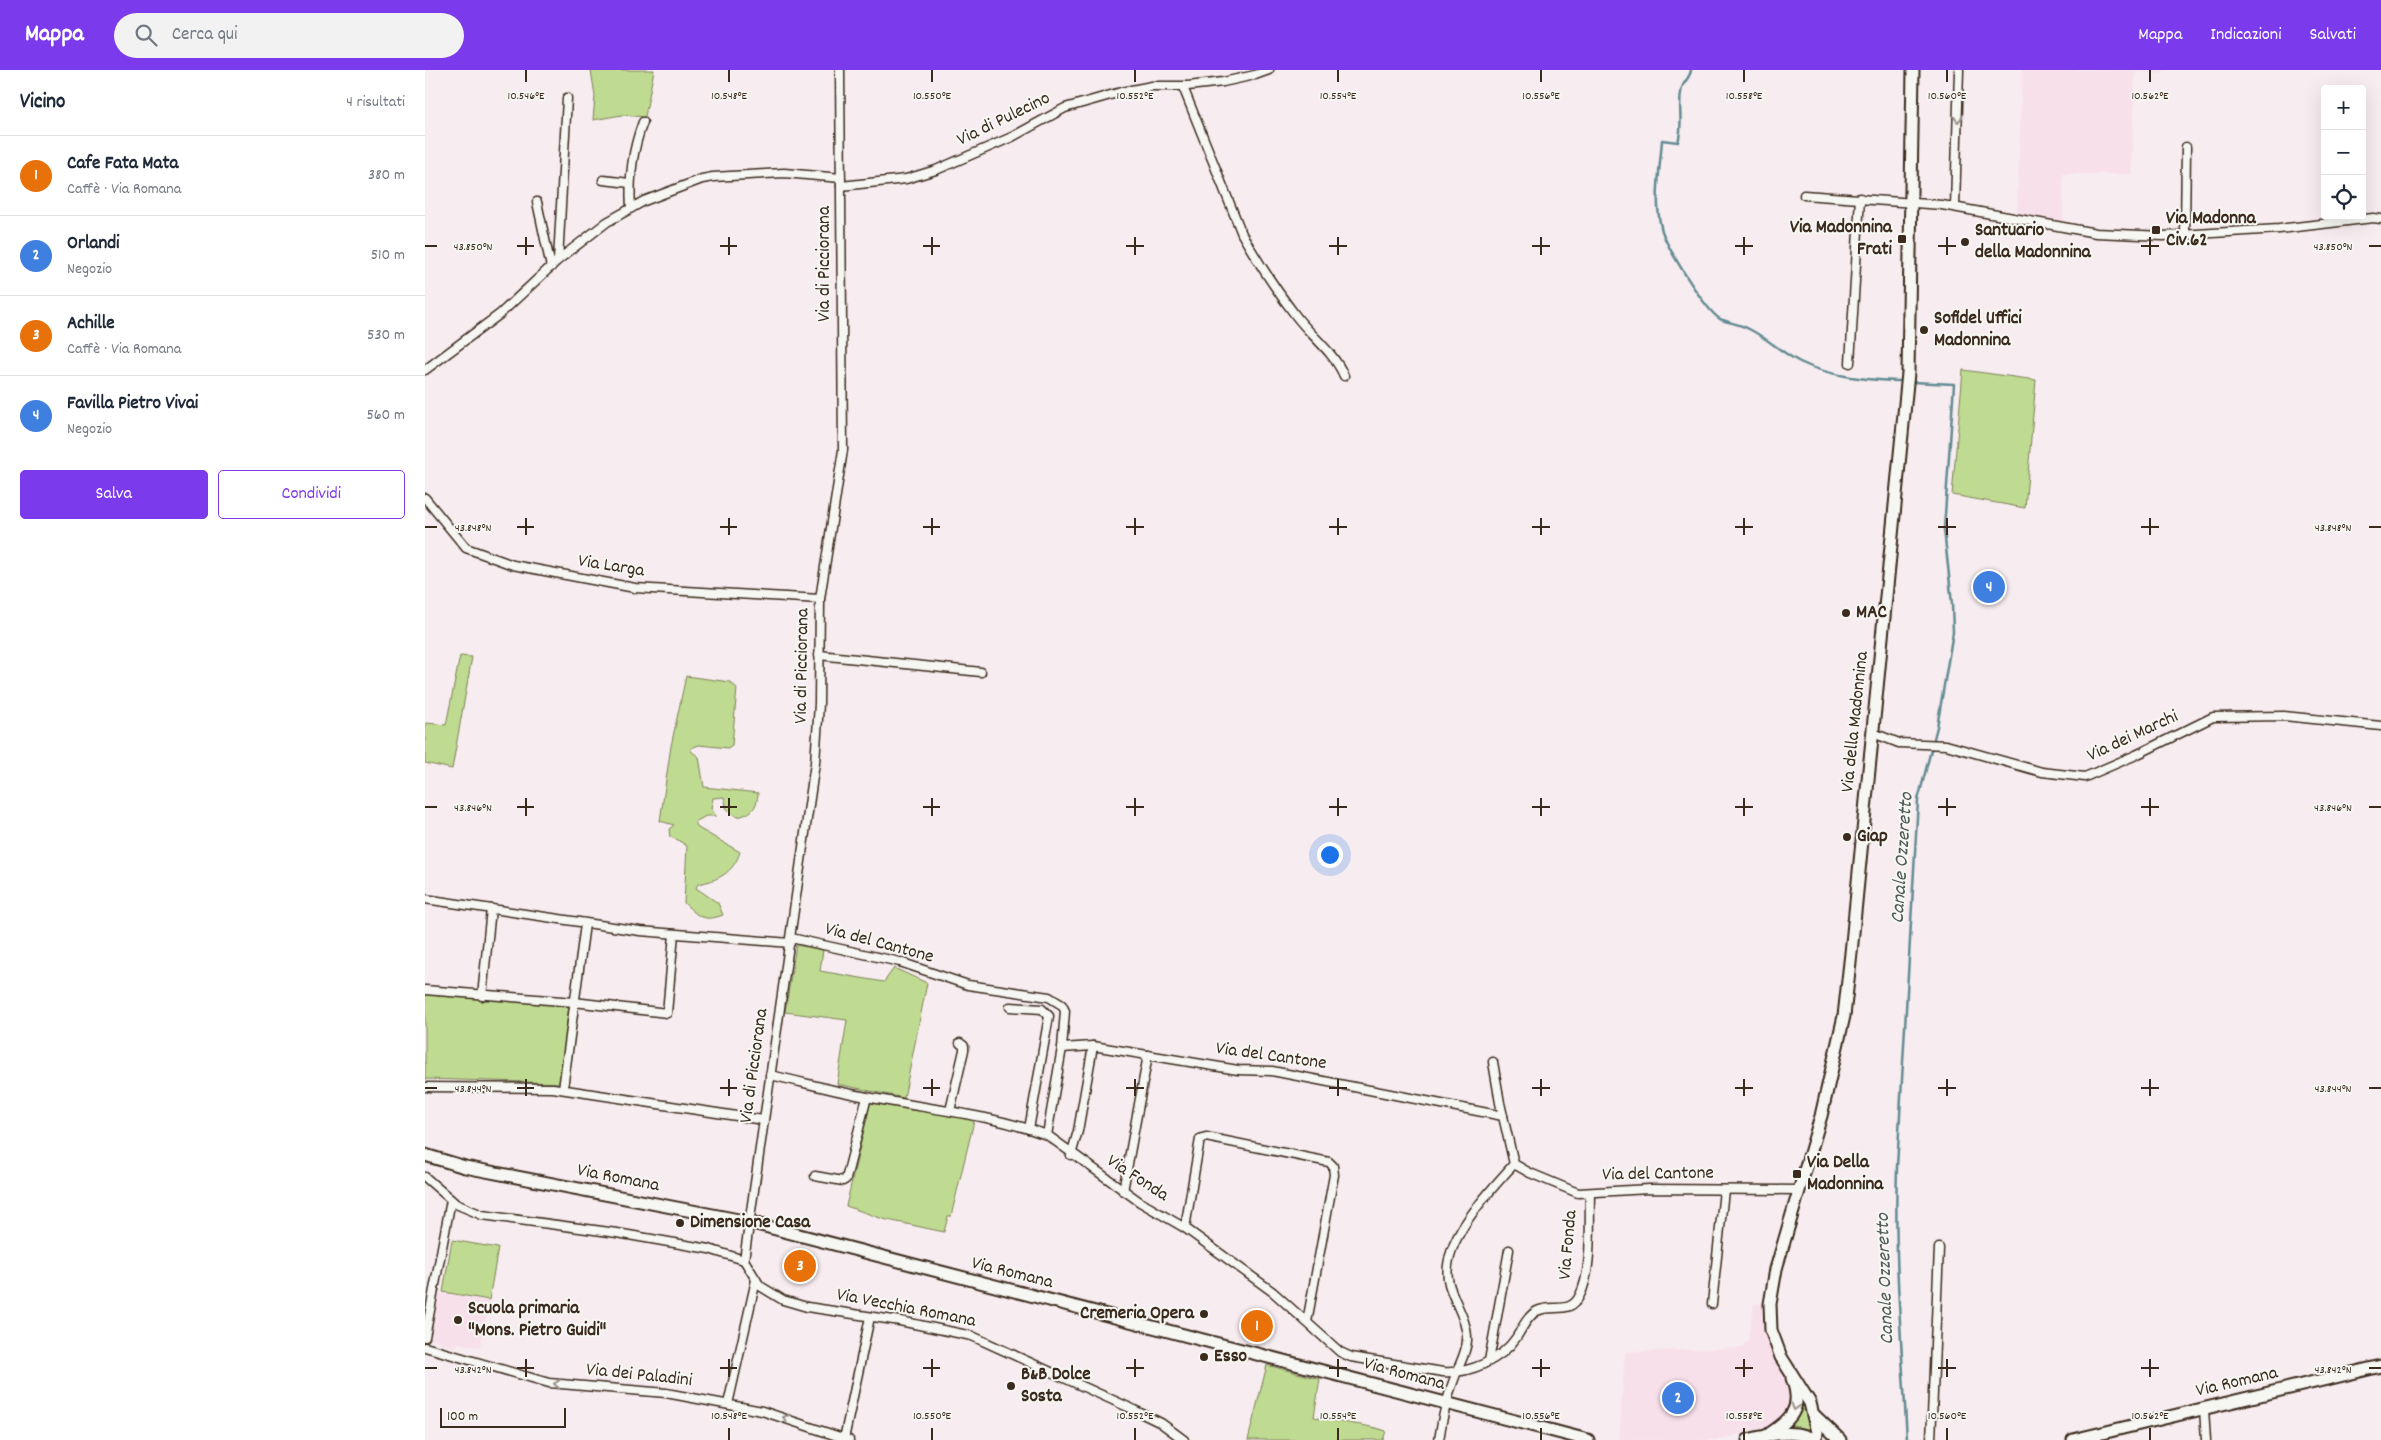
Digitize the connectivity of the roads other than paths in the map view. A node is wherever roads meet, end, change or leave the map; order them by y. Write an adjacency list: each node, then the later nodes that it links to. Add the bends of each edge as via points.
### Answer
1 (839, 70): 10 (street, Via di Picciorana)
2 (1269, 70): 5 (street, Via di Pulecino, via 1255,76)
3 (1913, 70): 15 (street, Via della Madonnina)
4 (1959, 70): 16 (street, one-way to 16)
5 (1183, 87): 10 (street, Via di Pulecino, via 1152,86 1065,108 1003,141 936,170 906,179); 24 (street, via 1252,252 1295,315 1339,365)
6 (567, 98): 20 (street)
7 (643, 122): 11 (street, via 637,137)
8 (2186, 147): 19 (street)
9 (603, 180): 11 (street)
10 (841, 182): 17 (street, Via di Pulecino, via 784,173 713,177); 26 (street, Via di Picciorana, via 843,450)
11 (630, 183): 17 (street)
12 (1804, 195): 13 (street)
13 (1860, 198): 15 (street); 22 (street)
14 (537, 202): 21 (street)
15 (1912, 202): 16 (street); 30 (street, Via della Madonnina, via 1907,373)
16 (1955, 207): 19 (street, via 2096,233)
17 (631, 208): 20 (street, Via di Pulecino, via 607,222)
18 (2381, 219): 19 (street)
19 (2185, 234)
20 (558, 260): 21 (street, Via di Pulecino)
21 (551, 267): 23 (street, Via di Pulecino, via 500,314)
22 (1849, 363)
23 (425, 370)
24 (1344, 376)
25 (425, 498): 26 (street, Via Larga, via 466,548 513,565 635,588)
26 (820, 599): 27 (street, Via di Picciorana)
27 (819, 655): 28 (street); 35 (street, Via di Picciorana, via 815,763)
28 (981, 672)
29 (2381, 726): 30 (street, Via dei Marchi, via 2285,716 2213,717 2136,756 2085,776 2041,772 1956,748 1899,743)
30 (1873, 733): 60 (street, Via della Madonnina, via 1844,1016 1821,1116)
31 (425, 899): 32 (street)
32 (491, 909): 33 (street); 37 (street)
33 (585, 924): 34 (street); 38 (street)
34 (674, 934): 35 (street); 38 (street, via 667,1013)
35 (790, 941): 42 (street, Via del Cantone, via 900,962 968,985 1049,998 1062,1005 1065,1011); 45 (street, Via di Picciorana)
36 (425, 990): 37 (street)
37 (482, 996): 38 (street)
38 (574, 1002): 47 (street)
39 (1009, 1007): 52 (street, via 1042,1009 1049,1016)
40 (960, 1043): 49 (street, via 964,1050)
41 (1093, 1046): 42 (street, Via del Cantone); 43 (street, Via del Cantone); 55 (street)
42 (1062, 1048): 53 (street, Via del Cantone)
43 (1148, 1055): 50 (street, Via del Cantone, via 1238,1070 1272,1070); 61 (street)
44 (1493, 1062): 50 (street)
45 (770, 1075): 48 (street, Via Fonda); 51 (street, Via di Picciorana)
46 (425, 1087): 47 (street)
47 (563, 1089): 51 (street)
48 (867, 1097): 49 (street, Via Fonda); 57 (street, via 846,1179)
49 (950, 1110): 52 (street, Via Fonda)
50 (1503, 1116): 56 (street)
51 (763, 1120): 64 (street, Via di Picciorana)
52 (1029, 1129): 53 (street, Via Fonda)
53 (1047, 1136): 55 (street, Via Fonda)
54 (425, 1155): 64 (street, Via Romana, via 465,1167)
55 (1071, 1155): 61 (street, Via Fonda)
56 (1514, 1164): 62 (street, Via del Cantone, via 1569,1190); 78 (street, via 1459,1231 1448,1262 1448,1278 1467,1333 1465,1350)
57 (815, 1176)
58 (425, 1177): 63 (street)
59 (1724, 1190): 60 (street, Via del Cantone); 62 (street, Via del Cantone, via 1649,1189); 70 (street)
60 (1799, 1190): 76 (street, Via della Madonnina, via 1776,1269 1770,1304 1771,1330)
61 (1123, 1191): 65 (street, Via Fonda)
62 (1590, 1193): 75 (street, Via Fonda, via 1587,1264 1579,1296 1568,1308 1536,1311 1509,1347)
63 (451, 1200): 68 (street, via 465,1210 482,1215 686,1244); 73 (street)
64 (749, 1222): 68 (street, Via di Picciorana); 80 (street, Via Romana)
65 (1185, 1228): 72 (street, Via Fonda, via 1273,1292); 72 (street, via 1200,1139 1206,1137 1329,1162 1334,1176)
66 (1939, 1248): 91 (street)
67 (1509, 1250): 75 (street)
68 (744, 1260): 69 (street, Via Vecchia Romana)
69 (756, 1280): 71 (street, Via Vecchia Romana, via 766,1291 783,1300); 79 (street)
70 (1712, 1304)
71 (870, 1317): 84 (street); 85 (street, Via Vecchia Romana, via 972,1336 1161,1423)
72 (1307, 1322): 78 (street, Via Fonda, via 1330,1346 1351,1357)
73 (425, 1337)
74 (425, 1347): 79 (street, Via dei Paladini, one-way to 74, via 666,1393 549,1383)
75 (1489, 1361): 78 (street, Via Fonda)
76 (1787, 1365): 82 (street, via 1804,1390); 83 (street, one-way to 83, via 1797,1397 1796,1406 1792,1416)
77 (2381, 1366): 81 (street, Via Romana)
78 (1456, 1373): 80 (street)
79 (728, 1404): 84 (street, Via dei Paladini, one-way to 79, via 777,1415)
80 (1447, 1404): 86 (street); 87 (street, Via Romana)
81 (2204, 1409): 92 (street, Via Romana); 93 (street)
82 (1814, 1415): 89 (street); 90 (street)
83 (1765, 1437): 88 (street); 89 (street, via 1803,1434)
84 (847, 1439)
85 (1184, 1440)
86 (1439, 1440)
87 (1588, 1440)
88 (1747, 1440)
89 (1815, 1440)
90 (1840, 1440)
91 (1931, 1440)
92 (2073, 1440)
93 (2206, 1440)

